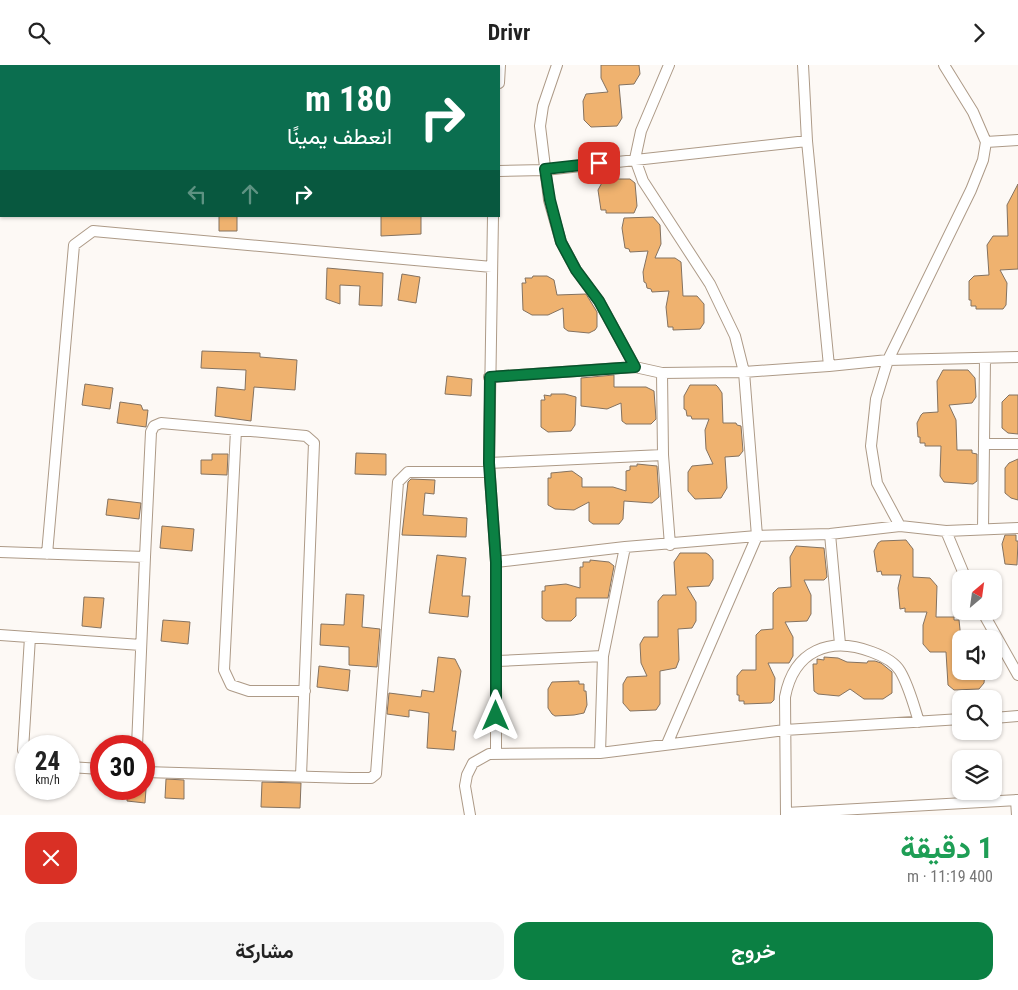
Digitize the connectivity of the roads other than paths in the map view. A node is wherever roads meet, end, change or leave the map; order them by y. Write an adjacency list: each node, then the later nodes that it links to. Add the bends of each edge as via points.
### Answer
1 (557, 65): 9 (street, via 540,126)
2 (670, 65): 8 (street, via 641,131)
3 (803, 65): 5 (street)
4 (944, 65): 7 (street, via 973,112)
5 (807, 141): 8 (street); 16 (street)
6 (1018, 141): 7 (street)
7 (986, 142): 15 (street, via 984,160 971,190)
8 (635, 159): 9 (street); 18 (street, via 643,181 728,317)
9 (545, 169): 10 (street); 17 (street, via 561,242 576,270 599,301)
10 (500, 171)
11 (494, 217): 12 (street)
12 (492, 267): 20 (street); 35 (street, via 93,231 74,245)
13 (1017, 355): 14 (street)
14 (986, 359): 15 (street); 22 (street)
15 (888, 360): 16 (street); 26 (street, via 876,399 871,446 876,483)
16 (829, 366): 18 (street)
17 (635, 367): 19 (street); 20 (street)
18 (744, 372): 19 (street); 31 (street)
19 (662, 373): 24 (street)
20 (490, 377): 25 (street)
21 (236, 430): 36 (street, via 162,423 154,426 151,433); 47 (street, via 306,436 314,443); 47 (street, via 224,669 231,685 249,691)
22 (984, 444): 23 (street); 28 (street)
23 (1018, 444)
24 (664, 455): 25 (street); 32 (street)
25 (489, 468): 37 (street); 59 (street, via 408,472 402,476 398,483 378,770 371,778)
26 (900, 526): 29 (street); 30 (street)
27 (1018, 528): 28 (street)
28 (983, 529): 29 (street)
29 (946, 531): 38 (street)
30 (830, 534): 31 (street); 42 (street)
31 (757, 535): 32 (street); 55 (street)
32 (670, 545): 33 (street)
33 (625, 547): 37 (street); 44 (street)
34 (0, 553): 35 (street)
35 (48, 554): 36 (street)
36 (145, 557): 43 (street)
37 (496, 562): 45 (street)
38 (962, 570)
39 (987, 620): 46 (street)
40 (0, 635): 41 (street)
41 (30, 637): 43 (street); 53 (street)
42 (840, 644): 51 (street, via 886,657 900,670); 52 (street, via 803,659 794,670 788,681)
43 (142, 645): 54 (street)
44 (603, 657): 45 (street); 57 (street)
45 (497, 661): 56 (street)
46 (1018, 675)
47 (305, 691): 59 (street)
48 (1018, 716): 49 (street)
49 (1002, 717)
50 (952, 720): 51 (street)
51 (920, 722): 52 (street)
52 (785, 730): 55 (street); 64 (street)
53 (24, 735)
54 (138, 735)
55 (668, 744): 57 (street)
56 (496, 752): 57 (street); 65 (street, via 473,763 467,775 465,786)
57 (600, 753)
58 (155, 772): 59 (street)
59 (301, 776)
60 (1017, 800): 61 (street); 66 (street)
61 (948, 810): 62 (street)
62 (922, 811): 63 (street)
63 (854, 813): 64 (street)
64 (786, 814)
65 (470, 815)
66 (1017, 815)

